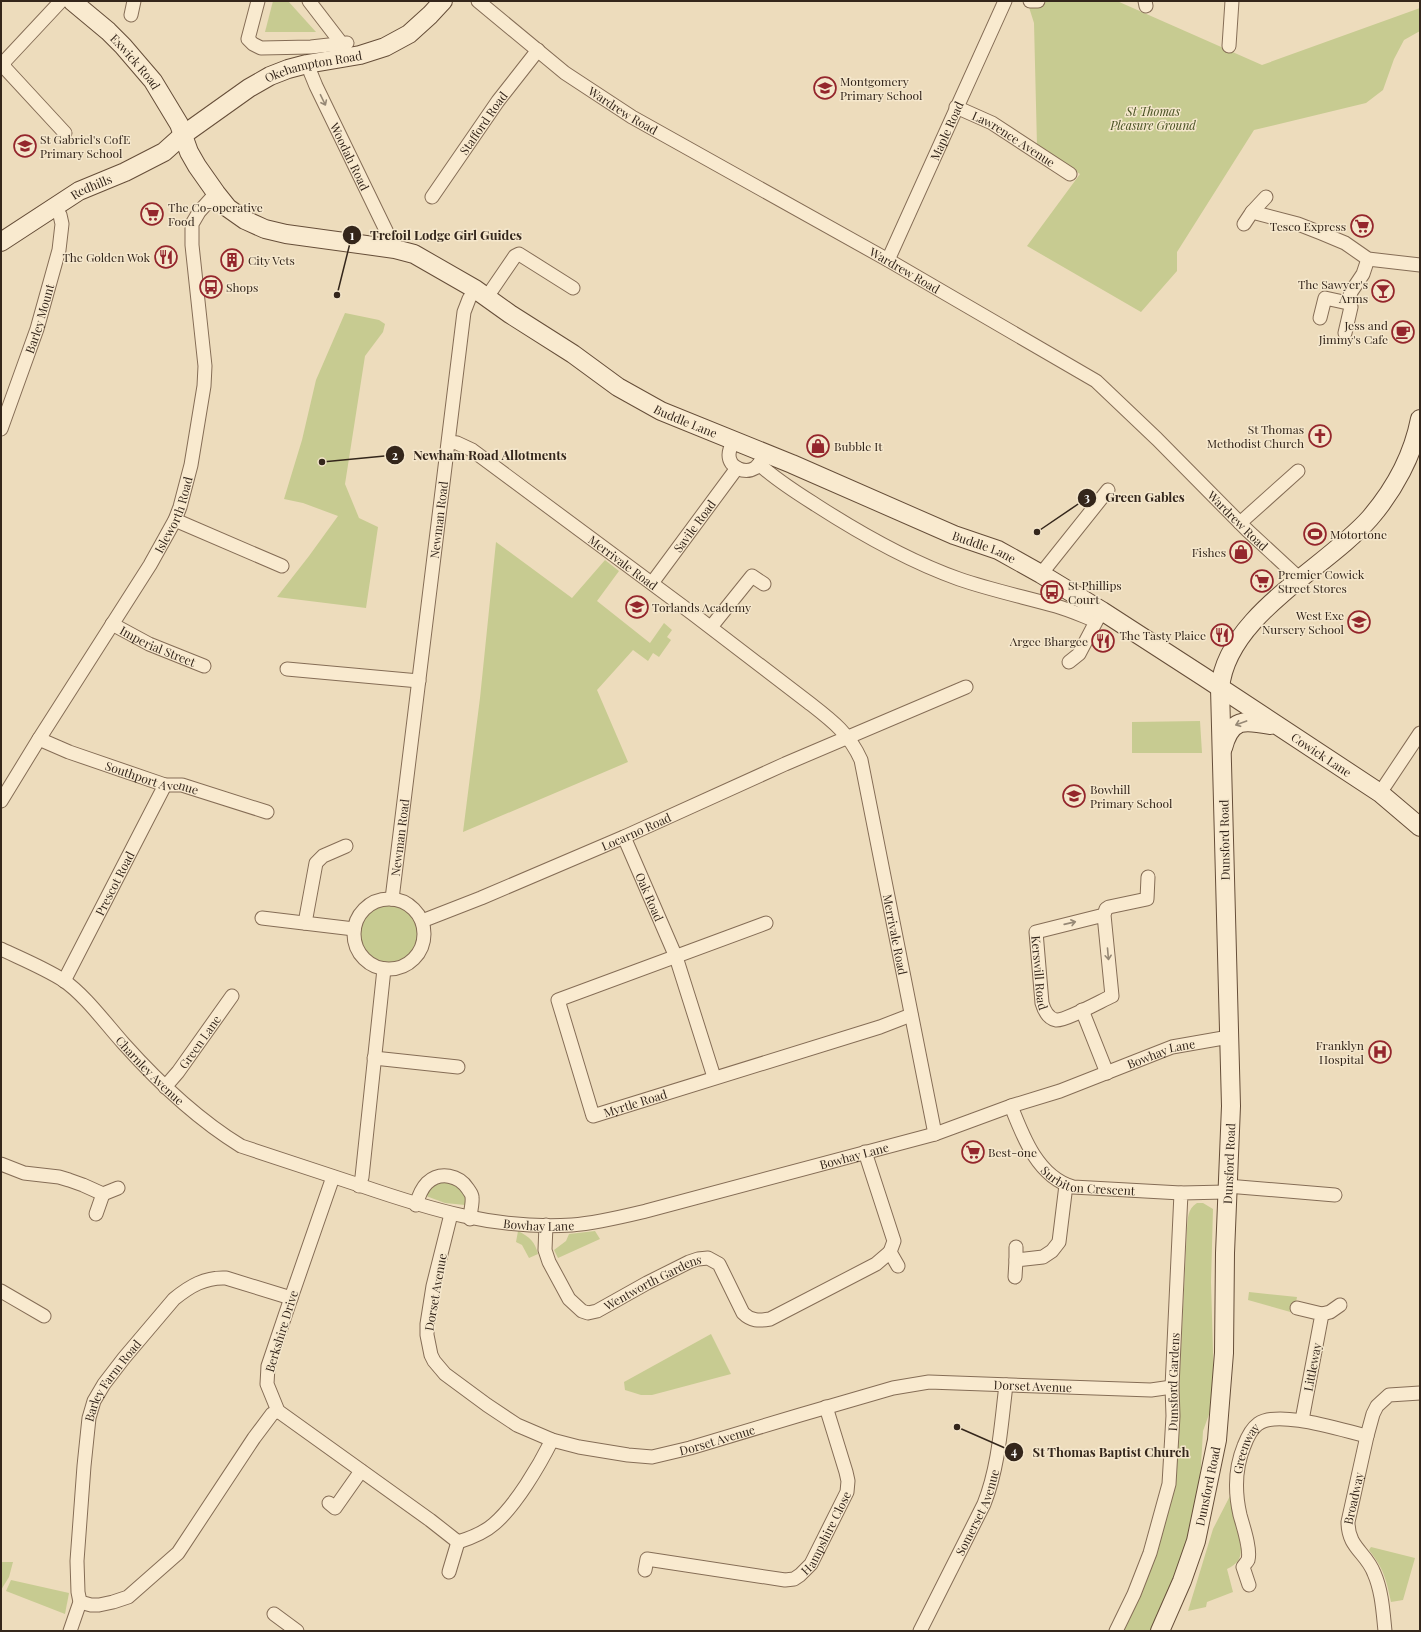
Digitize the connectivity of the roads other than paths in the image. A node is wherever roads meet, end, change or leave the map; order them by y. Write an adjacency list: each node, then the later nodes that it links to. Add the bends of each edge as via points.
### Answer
1 (61, 1): 15 (street, via 4,62 4,68)
2 (72, 1): 16 (street, Exwick Road, via 108,31 136,61 153,82)
3 (134, 1): 10 (street)
4 (258, 1): 5 (street, via 248,39 261,48 345,44)
5 (309, 1)
6 (443, 1): 13 (street, Okehampton Road, via 421,24 398,41 376,51)
7 (478, 1): 12 (street, Wardrew Road)
8 (1005, 1): 14 (street, Maple Road)
9 (1232, 1): 11 (street)
10 (131, 15)
11 (1229, 46)
12 (538, 50): 19 (street, Stafford Road, via 498,101); 27 (street, Wardrew Road, via 565,73 632,117)
13 (307, 64): 16 (street, Okehampton Road, via 270,76 249,88); 25 (street, Woodah Road, one-way to 25)
14 (956, 107): 17 (street, Lawrence Avenue, via 992,124); 27 (street, Maple Road)
15 (65, 134)
16 (183, 135): 18 (street, Buddle Lane, via 189,152); 21 (street, Redhills, via 155,157 79,191)
17 (1070, 174)
18 (216, 193): 25 (street, Buddle Lane, via 228,208 240,217 265,229 298,237); 42 (street, Isleworth Road, via 192,224 205,366 204,386 191,465)
19 (432, 197)
20 (1266, 197): 22 (street)
21 (54, 206): 24 (street, Redhills); 35 (street, Barley Mount, via 62,224 59,250 37,329)
22 (1252, 212): 23 (street); 26 (street, via 1321,233 1345,243)
23 (1244, 224)
24 (1, 242)
25 (395, 249): 30 (street, Buddle Lane, via 414,254)
26 (1368, 259): 28 (street); 31 (street)
27 (888, 260): 43 (street, Wardrew Road, via 1096,381)
28 (1420, 265)
29 (573, 288): 30 (street, Newman Road, via 519,254 514,256)
30 (481, 293): 36 (street, Buddle Lane, via 630,394 661,411); 37 (street, Newman Road, via 469,299 464,312)
31 (1348, 303): 32 (street, via 1325,298); 33 (street, via 1351,307)
32 (1320, 318)
33 (1345, 333)
34 (1420, 419): 46 (street, Dunsford Road, via 1407,462 1374,513 1342,545)
35 (1, 429)
36 (734, 440): 38 (street, Buddle Lane); 39 (street, via 729,456)
37 (448, 442): 47 (street, Merrivale Road, via 472,450); 55 (street, Newman Road)
38 (762, 459): 39 (street, via 749,470); 45 (street, Buddle Lane, via 998,550); 49 (street, Buddle Lane, via 766,471 806,499 859,533 926,565 993,590)
39 (737, 468): 47 (street, Savile Road)
40 (1298, 471): 43 (street)
41 (1108, 490): 45 (street)
42 (175, 520): 44 (street); 50 (street, Isleworth Road)
43 (1240, 523): 46 (street, Wardrew Road)
44 (282, 566)
45 (1041, 574): 49 (street, Buddle Lane)
46 (1300, 579): 57 (street, Dunsford Road, via 1262,612 1246,630 1221,674)
47 (652, 583): 51 (street, Merrivale Road)
48 (764, 584): 51 (street, via 752,576)
49 (1099, 616): 52 (street, via 1079,654); 57 (street, Buddle Lane)
50 (112, 624): 53 (street, Imperial Street, via 149,644); 61 (street, Isleworth Road)
51 (711, 627): 60 (street, Merrivale Road, via 838,726)
52 (1069, 662)
53 (204, 666)
54 (287, 669): 55 (street)
55 (418, 681): 71 (street, Newman Road)
56 (966, 687): 60 (street)
57 (1220, 688): 58 (street, Cowick Lane); 62 (street, Dunsford Road)
58 (1277, 726): 62 (street, one-way to 62, via 1246,721 1234,726 1227,733); 64 (street, Cowick Lane)
59 (1420, 733): 64 (street)
60 (849, 738): 68 (street, Locarno Road); 84 (street, Merrivale Road, via 861,760)
61 (39, 739): 63 (street, Southport Avenue); 65 (street, Isleworth Road)
62 (1222, 751): 85 (street, Dunsford Road)
63 (165, 785): 66 (street, Southport Avenue, via 182,786); 81 (street, Prescot Road)
64 (1380, 793): 67 (street, Cowick Lane)
65 (1, 802)
66 (267, 812)
67 (1420, 827)
68 (624, 837): 74 (street, Locarno Road); 79 (street, Oak Road)
69 (346, 846): 75 (street, via 323,856 316,863)
70 (1148, 877): 72 (street, via 1147,899 1109,907)
71 (392, 898): 74 (street, via 410,906); 77 (street, via 377,900 370,904 359,914)
72 (1104, 915): 83 (street, Kerswill Road, one-way to 83, via 1112,996); 83 (street, Kerswill Road, one-way to 72, via 1057,1020 1050,1018 1045,1012 1036,932)
73 (262, 918): 75 (street)
74 (422, 921): 80 (street, via 423,942 413,959 404,965)
75 (305, 923): 77 (street)
76 (766, 923): 79 (street)
77 (354, 929): 80 (street, via 354,940 364,959)
78 (1, 949): 81 (street, Charnley Avenue)
79 (676, 957): 89 (street, Oak Road); 89 (street, Myrtle Road, via 558,1000 593,1116)
80 (384, 969): 86 (street)
81 (64, 981): 90 (street, Charnley Avenue, via 79,993)
82 (232, 996): 90 (street, Green Lane)
83 (1082, 1010): 88 (street)
84 (912, 1015): 89 (street, Myrtle Road); 92 (street, Merrivale Road)
85 (1229, 1037): 88 (street, Bowhay Lane, via 1172,1047); 100 (street, Dunsford Road, via 1231,1106)
86 (374, 1058): 87 (street); 98 (street)
87 (458, 1067)
88 (1107, 1073): 91 (street, Bowhay Lane)
89 (714, 1077)
90 (165, 1087): 95 (street, Charnley Avenue, via 209,1124 241,1146)
91 (1011, 1106): 92 (street, Bowhay Lane); 97 (street, Surbiton Crescent, via 1028,1146 1040,1163)
92 (935, 1134): 93 (street, Bowhay Lane)
93 (865, 1152): 108 (street, Bowhay Lane, via 602,1221); 110 (street, via 894,1241)
94 (1, 1164): 102 (street, via 24,1173 59,1177)
95 (314, 1170): 96 (street, Bowhay Lane)
96 (333, 1177): 98 (street, Bowhay Lane); 115 (street, Berkshire Drive)
97 (1066, 1185): 101 (street, Surbiton Crescent); 111 (street, via 1060,1242 1044,1257)
98 (359, 1186): 104 (street, Bowhay Lane)
99 (118, 1188): 102 (street)
100 (1227, 1189): 101 (street); 103 (street); 140 (street, Dunsford Road, via 1224,1353 1217,1440 1196,1541)
101 (1181, 1193): 121 (street, Dunsford Gardens)
102 (103, 1194): 105 (street)
103 (1335, 1195)
104 (416, 1205): 106 (street, Bowhay Lane); 107 (street, via 427,1183 449,1175 465,1184 472,1196)
105 (96, 1214)
106 (451, 1214): 107 (street, Bowhay Lane); 127 (street, Dorset Avenue, via 433,1286 427,1324 431,1355 445,1374 487,1405 517,1425)
107 (470, 1219): 108 (street, Bowhay Lane)
108 (546, 1225): 110 (street, Wentworth Gardens, via 545,1250 549,1262 569,1299 582,1312 588,1313 597,1311 689,1262 708,1258 719,1264 743,1313 748,1318 761,1321 770,1319 876,1264)
109 (1016, 1247): 111 (street)
110 (890, 1252): 112 (street)
111 (1016, 1260): 113 (street)
112 (898, 1266)
113 (1015, 1277)
114 (1, 1291): 119 (street)
115 (290, 1298): 124 (street, Berkshire Drive, via 268,1366 267,1384); 134 (street, Barley Farm Road, via 226,1278 216,1277 197,1283 174,1299 104,1384 94,1401 85,1446 78,1561)
116 (1340, 1305): 118 (street)
117 (1297, 1308): 118 (street)
118 (1322, 1314): 125 (street, Littleway)
119 (44, 1316)
120 (1006, 1385): 121 (street, Dorset Avenue, via 1151,1390); 123 (street, Dorset Avenue, via 929,1382); 138 (street, Somerset Avenue, via 990,1488)
121 (1172, 1387): 139 (street, Dunsford Gardens, via 1169,1484 1150,1553)
122 (1420, 1393): 126 (street, Broadway, via 1388,1395 1373,1414)
123 (826, 1407): 127 (street, Dorset Avenue, via 690,1448 652,1456 628,1455); 131 (street, Hampshire Close, via 846,1472 847,1492 811,1564 800,1576 785,1580)
124 (278, 1411): 128 (street); 134 (street, via 272,1414 254,1438 178,1553 128,1597 99,1605)
125 (1302, 1420): 126 (street, Greenway); 133 (street, Greenway, via 1271,1419 1258,1424 1248,1436 1241,1452 1237,1486 1248,1551 1248,1560 1243,1567)
126 (1368, 1436): 141 (street, Broadway, via 1348,1530 1351,1541 1374,1572)
127 (552, 1440): 130 (street, via 540,1463 504,1514 485,1531)
128 (361, 1471): 129 (street); 130 (street)
129 (336, 1509)
130 (458, 1542): 132 (street)
131 (647, 1560)
132 (449, 1572)
133 (1249, 1585)
134 (80, 1602): 136 (street, Barley Farm Road)
135 (274, 1614): 137 (street)
136 (70, 1631)
137 (297, 1631)
138 (920, 1631)
139 (1116, 1631)
140 (1160, 1631)
141 (1385, 1631)

